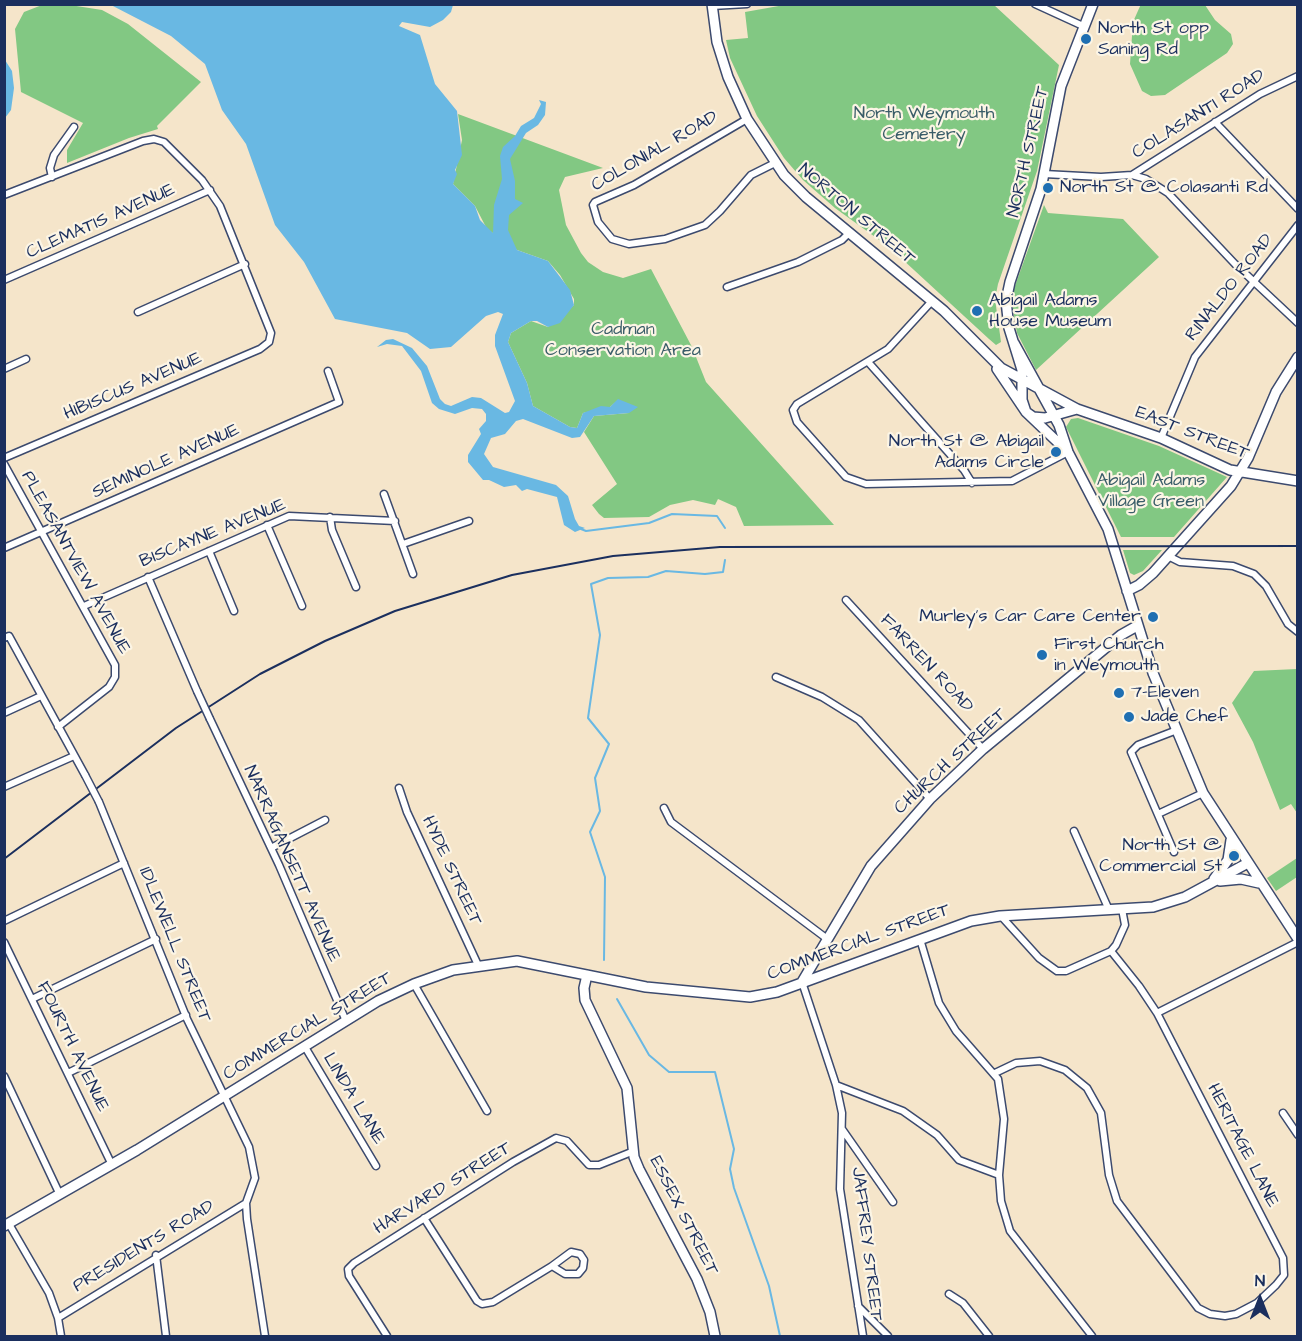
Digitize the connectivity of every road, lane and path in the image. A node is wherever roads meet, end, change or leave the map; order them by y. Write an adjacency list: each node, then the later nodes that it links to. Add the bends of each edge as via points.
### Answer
1 (747, 4): 4 (street)
2 (1035, 4): 5 (street)
3 (1093, 4): 5 (street, NORTH STREET)
4 (712, 5): 7 (street, NORTON STREET, via 717,42)
5 (1083, 27): 11 (street, NORTH STREET, via 1062,86)
6 (1298, 76): 8 (street, COLASANTI ROAD)
7 (747, 118): 10 (street, NORTON STREET); 10 (street, COLONIAL ROAD, via 634,185 595,202 598,222 612,239 629,244 665,239 705,225 751,175)
8 (1215, 122): 12 (street, COLASANTI ROAD); 16 (street)
9 (74, 126): 13 (street, via 56,151 50,168)
10 (775, 163): 18 (street, NORTON STREET, via 800,192)
11 (1044, 174): 12 (street, COLASANTI ROAD); 26 (street, NORTH STREET, via 1007,290 1006,317)
12 (1131, 175): 21 (street, via 1168,192)
13 (52, 177): 14 (street, via 154,139 171,148); 15 (street)
14 (210, 190): 19 (street); 20 (street, CLEMATIS AVENUE)
15 (4, 195)
16 (1298, 208)
17 (1298, 225): 21 (street, RINALDO ROAD)
18 (850, 232): 22 (street, via 798,262); 23 (street, NORTON STREET)
19 (245, 264): 24 (street); 40 (street, HIBISCUS AVENUE, via 269,326 270,339 264,347)
20 (4, 280)
21 (1253, 281): 25 (street); 38 (street, RINALDO ROAD, via 1195,357)
22 (727, 287)
23 (932, 301): 28 (street, NORTON STREET); 29 (street, via 888,349)
24 (138, 312)
25 (1298, 323)
26 (1014, 343): 33 (street, NORTH STREET); 34 (street, NORTH STREET)
27 (26, 359): 31 (street)
28 (991, 359): 33 (street, NORTON STREET); 36 (street, NORTON STREET)
29 (868, 363): 44 (street); 44 (street, via 797,404 793,410 797,422 846,477 858,483)
30 (1295, 364): 42 (street)
31 (4, 369)
32 (328, 371): 50 (street, SEMINOLE AVENUE, via 339,402)
33 (1023, 382): 34 (street, NORTON STREET); 36 (street, NORTH STREET)
34 (1040, 390): 35 (street, EAST STREET); 37 (street, NORTH STREET)
35 (1077, 409): 37 (street); 38 (street, EAST STREET)
36 (1026, 412): 37 (street, via 1037,418); 39 (street, NORTH STREET)
37 (1054, 416): 39 (street, NORTH STREET)
38 (1161, 438): 42 (street, EAST STREET)
39 (1068, 452): 44 (street, via 1012,480); 58 (street, NORTH STREET, via 1104,521)
40 (4, 458)
41 (4, 464): 50 (street, PLEASANTVIEW AVENUE)
42 (1238, 473): 43 (street, EAST STREET); 54 (street, via 1231,486)
43 (1298, 481)
44 (972, 483)
45 (384, 494): 47 (street)
46 (330, 517): 47 (street, BISCAYNE AVENUE); 49 (street, BISCAYNE AVENUE, via 293,515); 57 (street)
47 (395, 521): 51 (street)
48 (469, 521): 51 (street)
49 (267, 525): 53 (street, BISCAYNE AVENUE); 61 (street)
50 (40, 533): 52 (street, SEMINOLE AVENUE); 60 (street, PLEASANTVIEW AVENUE)
51 (403, 544): 55 (street)
52 (4, 548)
53 (209, 551): 56 (street, BISCAYNE AVENUE); 62 (street)
54 (1168, 556): 58 (street); 64 (street, via 1180,562 1233,566 1254,574 1273,596 1288,624)
55 (413, 574)
56 (148, 577): 60 (street, BISCAYNE AVENUE); 82 (street, NARRAGANSETT AVENUE, bridge)
57 (356, 587)
58 (1127, 591): 63 (street, NORTH STREET)
59 (846, 600): 71 (street, FARREN ROAD)
60 (84, 606): 69 (street, PLEASANTVIEW AVENUE, via 112,657 115,677 106,690)
61 (302, 606)
62 (234, 611)
63 (1137, 626): 70 (street, NORTH STREET); 71 (street, CHURCH STREET)
64 (1298, 632)
65 (7, 637): 67 (street, IDLEWELL STREET)
66 (776, 677): 76 (street, via 822,697 859,720)
67 (41, 696): 68 (street); 69 (street, IDLEWELL STREET)
68 (4, 712)
69 (58, 727): 72 (street, IDLEWELL STREET)
70 (1177, 730): 75 (street, NORTH STREET); 78 (street, via 1138,745 1131,752)
71 (984, 749): 76 (street, CHURCH STREET)
72 (74, 756): 73 (street); 84 (street, IDLEWELL STREET, bridge, via 99,802)
73 (4, 787)
74 (399, 788): 98 (street, HYDE STREET)
75 (1203, 793): 78 (street); 81 (street, NORTH STREET)
76 (930, 799): 92 (street, CHURCH STREET, via 871,866)
77 (664, 808): 92 (street, via 671,822)
78 (1158, 814): 83 (street)
79 (325, 820): 82 (street)
80 (1074, 831): 89 (street)
81 (1231, 840): 85 (street, NORTH STREET); 86 (street, via 1228,860)
82 (271, 848): 105 (street, NARRAGANSETT AVENUE)
83 (1174, 852)
84 (124, 863): 91 (street); 93 (street, IDLEWELL STREET)
85 (1247, 865): 86 (street, COMMERCIAL STREET); 87 (street)
86 (1213, 882): 87 (street, via 1241,879); 88 (street, COMMERCIAL STREET, via 1185,897 1153,907)
87 (1259, 883): 95 (street)
88 (1122, 909): 89 (street, COMMERCIAL STREET); 97 (street, via 1123,935)
89 (1109, 910): 90 (street, COMMERCIAL STREET)
90 (1000, 916): 94 (street, COMMERCIAL STREET, via 971,921); 97 (street, via 1039,958 1057,971 1066,971)
91 (4, 921)
92 (826, 938): 100 (street, CHURCH STREET)
93 (156, 939): 102 (street); 104 (street, IDLEWELL STREET)
94 (920, 939): 100 (street, COMMERCIAL STREET); 108 (street, via 939,1003 956,1031)
95 (1298, 940): 103 (street)
96 (4, 942): 102 (street, FOURTH AVENUE)
97 (1111, 951): 103 (street, HERITAGE LANE)
98 (478, 965): 99 (street, COMMERCIAL STREET, via 517,961); 101 (street, COMMERCIAL STREET)
99 (587, 975): 100 (street, COMMERCIAL STREET, via 679,991 750,997); 116 (street, ESSEX STREET, via 585,1000 627,1088)
100 (801, 982): 110 (street, JAFFREY STREET)
101 (414, 984): 105 (street, COMMERCIAL STREET); 112 (street)
102 (32, 999): 107 (street, FOURTH AVENUE)
103 (1157, 1013): 108 (street, HERITAGE LANE, via 1283,1258 1284,1275 1280,1280 1257,1303 1236,1314 1210,1314 1198,1308 1117,1201 1108,1175 1101,1113 1081,1081 1056,1065 1040,1061 1016,1063)
104 (186, 1015): 107 (street); 111 (street, IDLEWELL STREET)
105 (346, 1021): 106 (street, COMMERCIAL STREET)
106 (305, 1047): 111 (street, COMMERCIAL STREET); 118 (street, LINDA LANE)
107 (68, 1073): 117 (street, FOURTH AVENUE)
108 (995, 1073): 119 (street, via 1004,1112)
109 (4, 1076): 120 (street)
110 (836, 1085): 114 (street, JAFFREY STREET); 119 (street, via 903,1111 937,1135 959,1160)
111 (223, 1097): 117 (street, COMMERCIAL STREET); 122 (street, IDLEWELL STREET, via 254,1163 255,1178)
112 (487, 1111)
113 (1283, 1113): 115 (street)
114 (842, 1129): 121 (street); 128 (street, JAFFREY STREET, via 840,1190)
115 (1298, 1135)
116 (634, 1151): 123 (street, HARVARD STREET, via 589,1165 567,1141 556,1138); 134 (street, ESSEX STREET, via 642,1178 706,1300)
117 (112, 1165): 120 (street, COMMERCIAL STREET)
118 (376, 1166)
119 (999, 1175): 138 (street, via 1010,1231)
120 (60, 1195): 124 (street, COMMERCIAL STREET)
121 (893, 1202)
122 (246, 1203): 125 (street, PRESIDENTS ROAD); 132 (street)
123 (424, 1218): 126 (street, via 482,1304 493,1302); 133 (street, HARVARD STREET, via 348,1269)
124 (7, 1225): 129 (street, via 49,1293)
125 (156, 1255): 129 (street, PRESIDENTS ROAD); 131 (street)
126 (552, 1266): 126 (street, via 575,1275 581,1271 584,1260 580,1254 571,1252)
127 (949, 1294): 137 (street, via 963,1303)
128 (858, 1306): 135 (street, JAFFREY STREET); 136 (street)
129 (58, 1318): 130 (street)
130 (60, 1336)
131 (166, 1336)
132 (265, 1336)
133 (387, 1336)
134 (715, 1336)
135 (863, 1336)
136 (888, 1336)
137 (989, 1336)
138 (1092, 1336)

